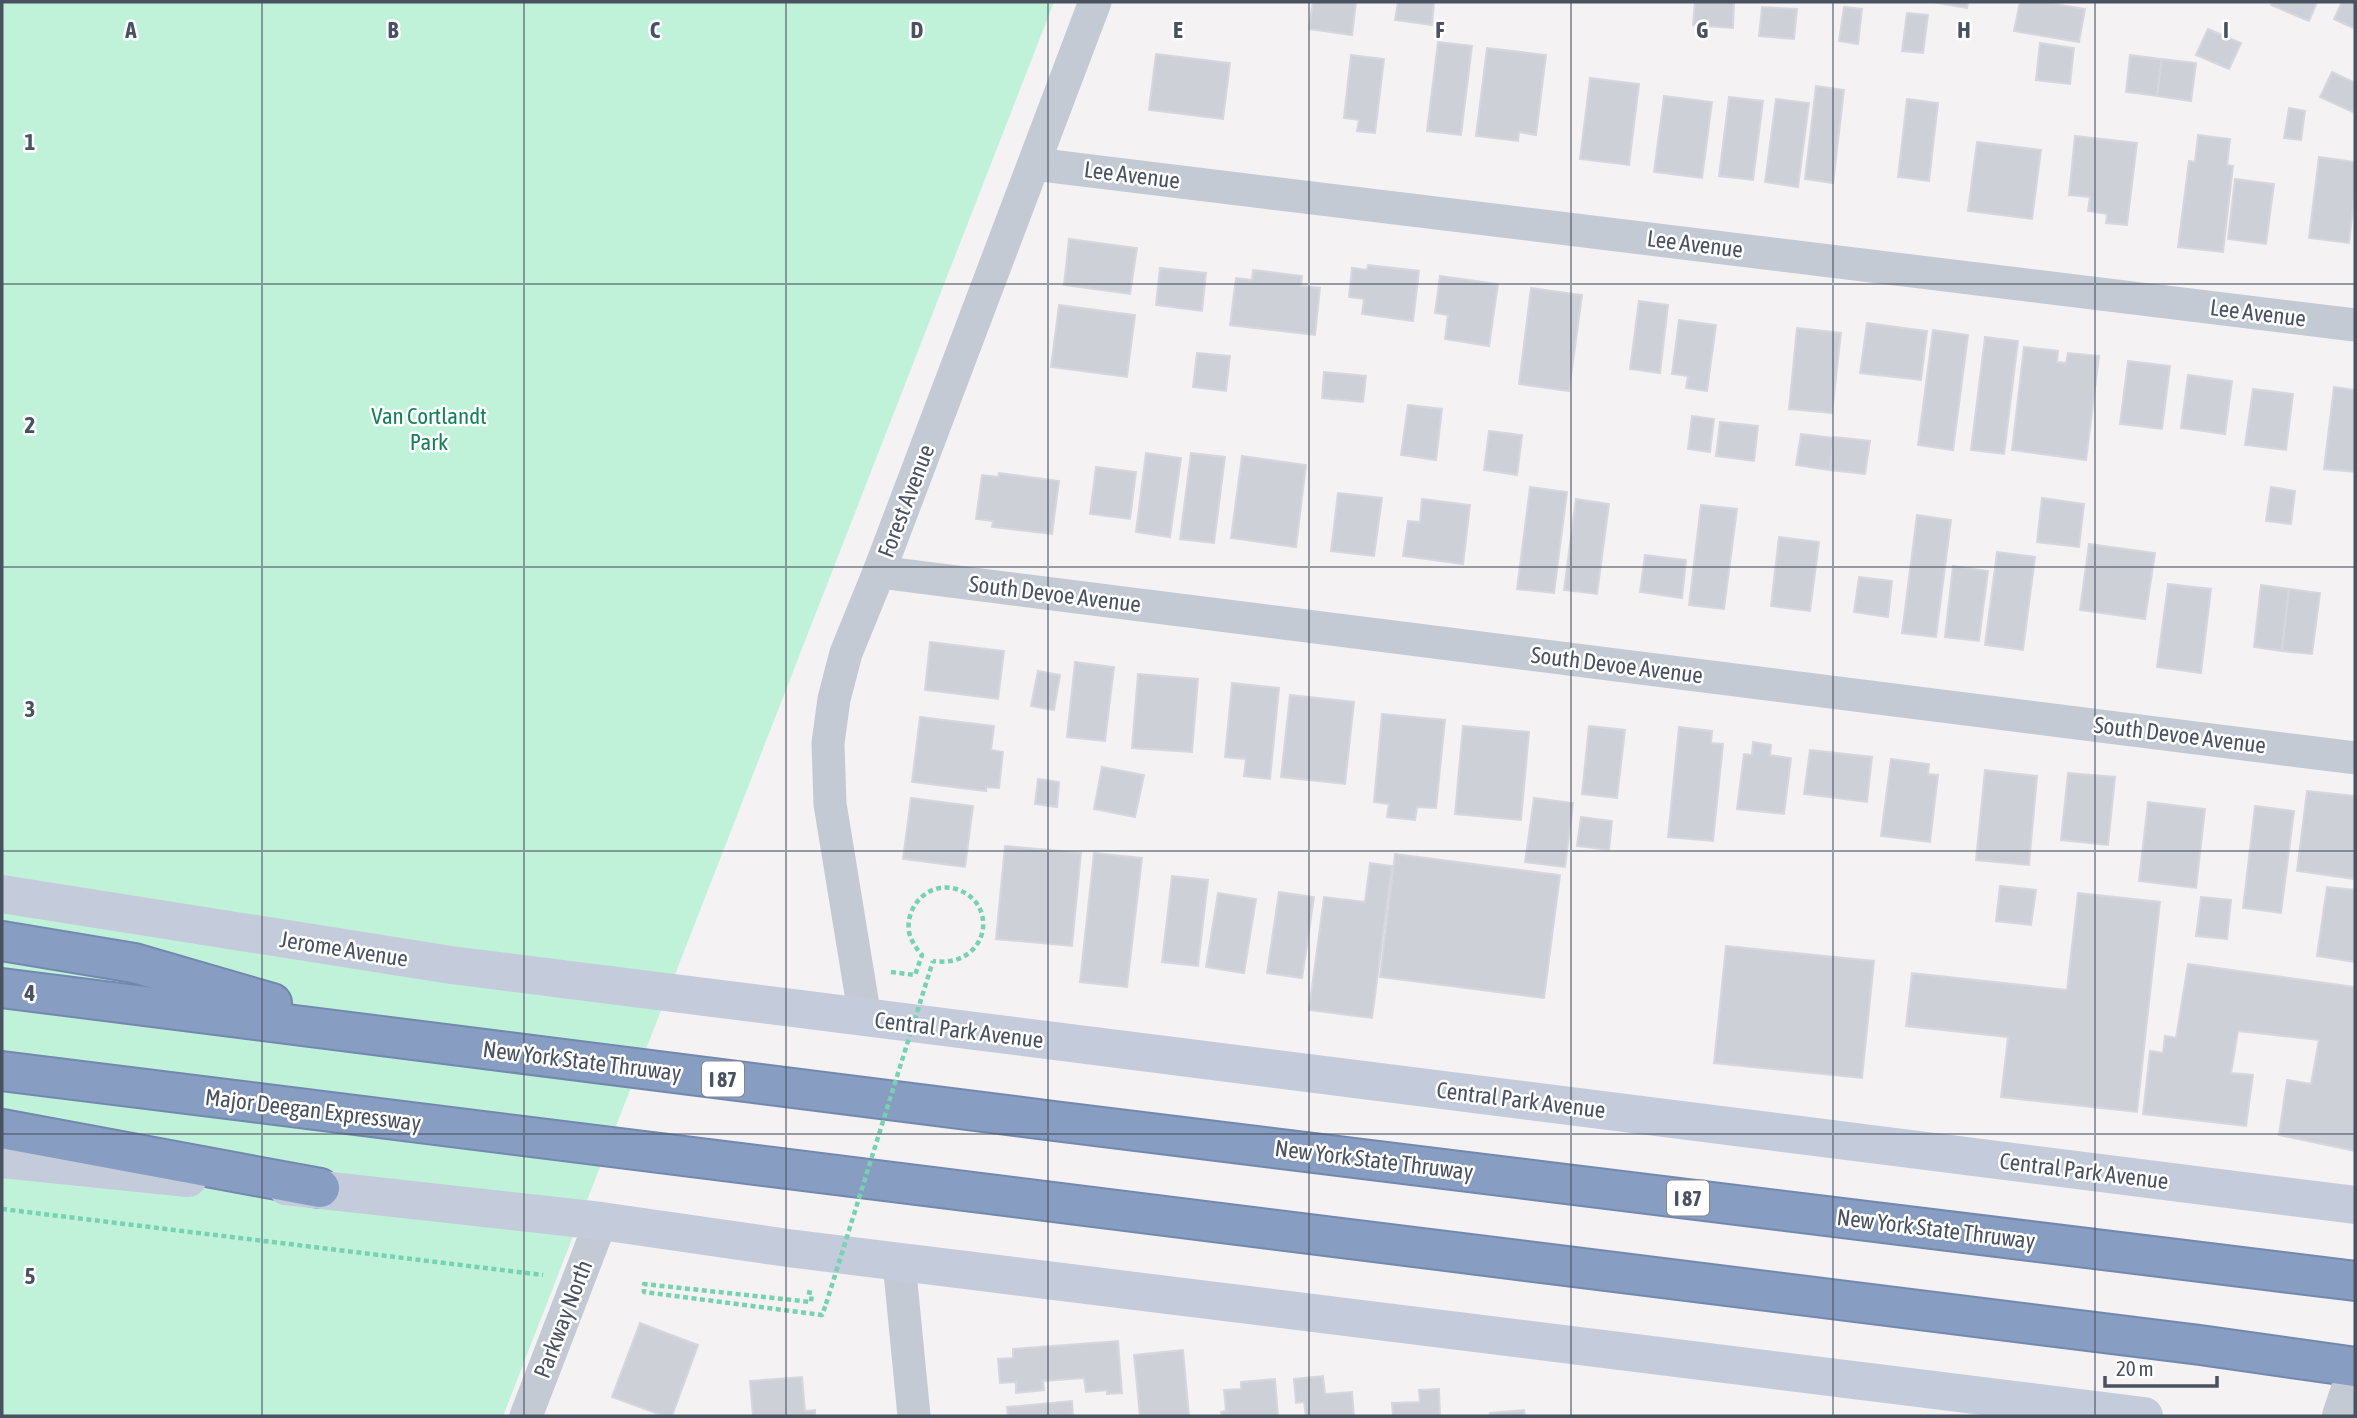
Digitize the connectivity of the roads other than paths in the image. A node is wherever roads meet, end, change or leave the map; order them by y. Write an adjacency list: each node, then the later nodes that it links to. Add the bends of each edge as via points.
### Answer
1 (1095, 2): 2 (street, Forest Avenue)
2 (1034, 163): 3 (street, Lee Avenue); 4 (street, Forest Avenue)
3 (2355, 325)
4 (879, 572): 5 (street, South Devoe Avenue); 10 (street, Forest Avenue, via 846,653 828,743 830,804)
5 (2355, 758)
6 (2, 894): 9 (main road, Jerome Avenue, via 343,950)
7 (2, 941): 11 (highway, via 134,963)
8 (2, 988): 11 (highway, I 87)
9 (687, 995): 10 (main road, Central Park Avenue)
10 (865, 1018): 16 (main road, Central Park Avenue)
11 (392, 1037): 19 (highway, New York State Thruway / I 87)
12 (2, 1071): 20 (highway, Major Deegan Expressway)
13 (2, 1129): 15 (highway)
14 (2, 1159): 15 (main road)
15 (320, 1188): 17 (main road)
16 (2355, 1205)
17 (601, 1221): 18 (main road); 23 (street, Parkway North)
18 (899, 1262): 24 (street); 25 (main road)
19 (2355, 1281)
20 (2355, 1367)
21 (2355, 1374): 22 (street)
22 (2342, 1415)
23 (526, 1416)
24 (914, 1416)
25 (2144, 1416)

